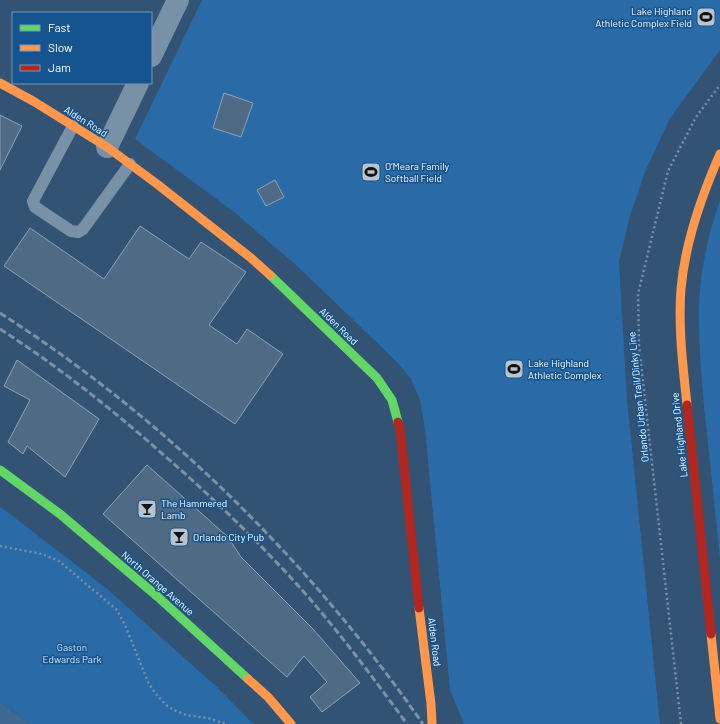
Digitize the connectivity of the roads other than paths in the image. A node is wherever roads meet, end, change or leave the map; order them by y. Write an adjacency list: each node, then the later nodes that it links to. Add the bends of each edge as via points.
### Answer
1 (178, 0): 2 (street)
2 (152, 54)
3 (0, 83): 5 (street, Alden Road)
4 (138, 84): 6 (street)
5 (73, 126): 6 (street, Alden Road); 8 (lane, via 33,201 35,207 71,231 78,232 83,229)
6 (107, 147): 8 (street, Alden Road)
7 (720, 154): 10 (street, Lake Highland Drive, via 697,214 687,257 681,289 680,327)
8 (130, 164): 12 (street, Alden Road, via 251,258 377,378 392,400 400,430)
9 (0, 470): 11 (street, North Orange Avenue, via 60,514 158,597 268,697)
10 (720, 720)
11 (291, 724)
12 (432, 724)

